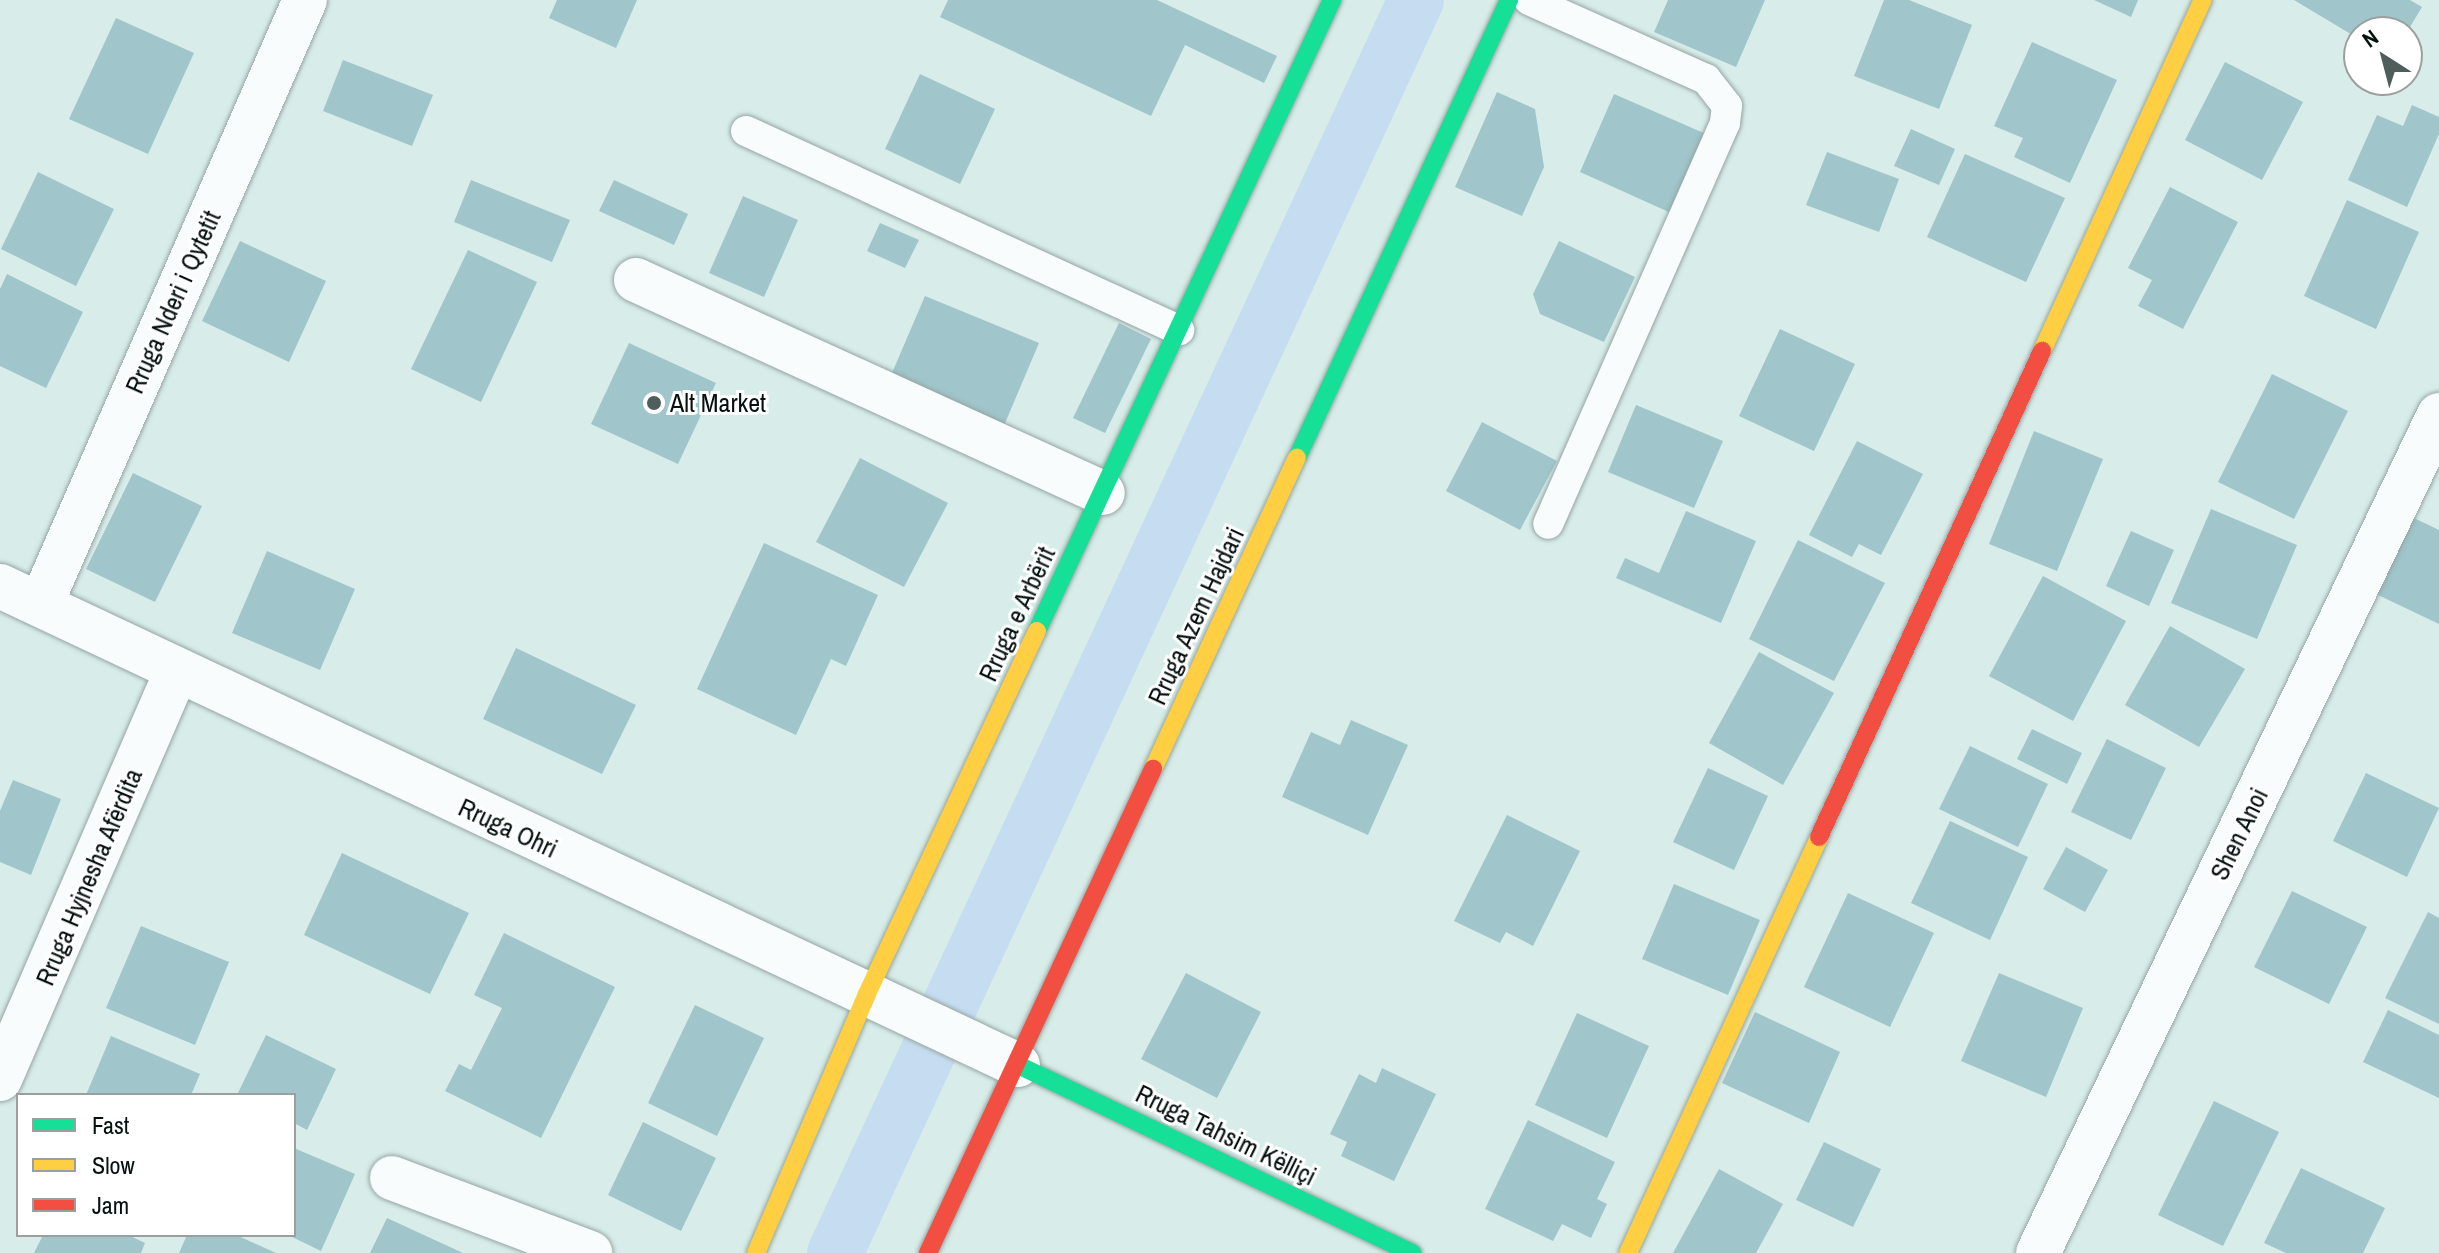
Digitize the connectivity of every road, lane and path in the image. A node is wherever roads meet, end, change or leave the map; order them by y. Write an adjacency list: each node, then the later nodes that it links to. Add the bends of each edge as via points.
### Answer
1 (305, 0): 13 (street, Rruga Nderi i Qytetit)
2 (1332, 0): 8 (street, Rruga e Arbërit)
3 (1509, 0): 16 (street, Rruga Azem Hajdari)
4 (1529, 0): 11 (lane, via 1706,79 1727,106 1725,123)
5 (2203, 0): 23 (street)
6 (746, 131): 8 (lane)
7 (636, 280): 10 (street)
8 (1179, 330): 10 (street, Rruga e Arbërit)
9 (2439, 415): 24 (street, Shen Anoi)
10 (1103, 493): 15 (street, Rruga e Arbërit)
11 (1548, 524)
12 (0, 586): 13 (street, Rruga Ohri)
13 (41, 604): 14 (street, Rruga Ohri)
14 (176, 673): 15 (street, Rruga Ohri); 17 (street, Rruga Hyjnesha Afërdita)
15 (884, 1003): 16 (street, Rruga Ohri); 20 (street, Rruga e Arbërit)
16 (1004, 1059): 21 (street, Rruga Azem Hajdari); 22 (street, Rruga Tahsim Këlliçi)
17 (0, 1079)
18 (392, 1178): 19 (street)
19 (590, 1253)
20 (756, 1253)
21 (928, 1253)
22 (1412, 1253)
23 (1628, 1253)
24 (2038, 1253)

